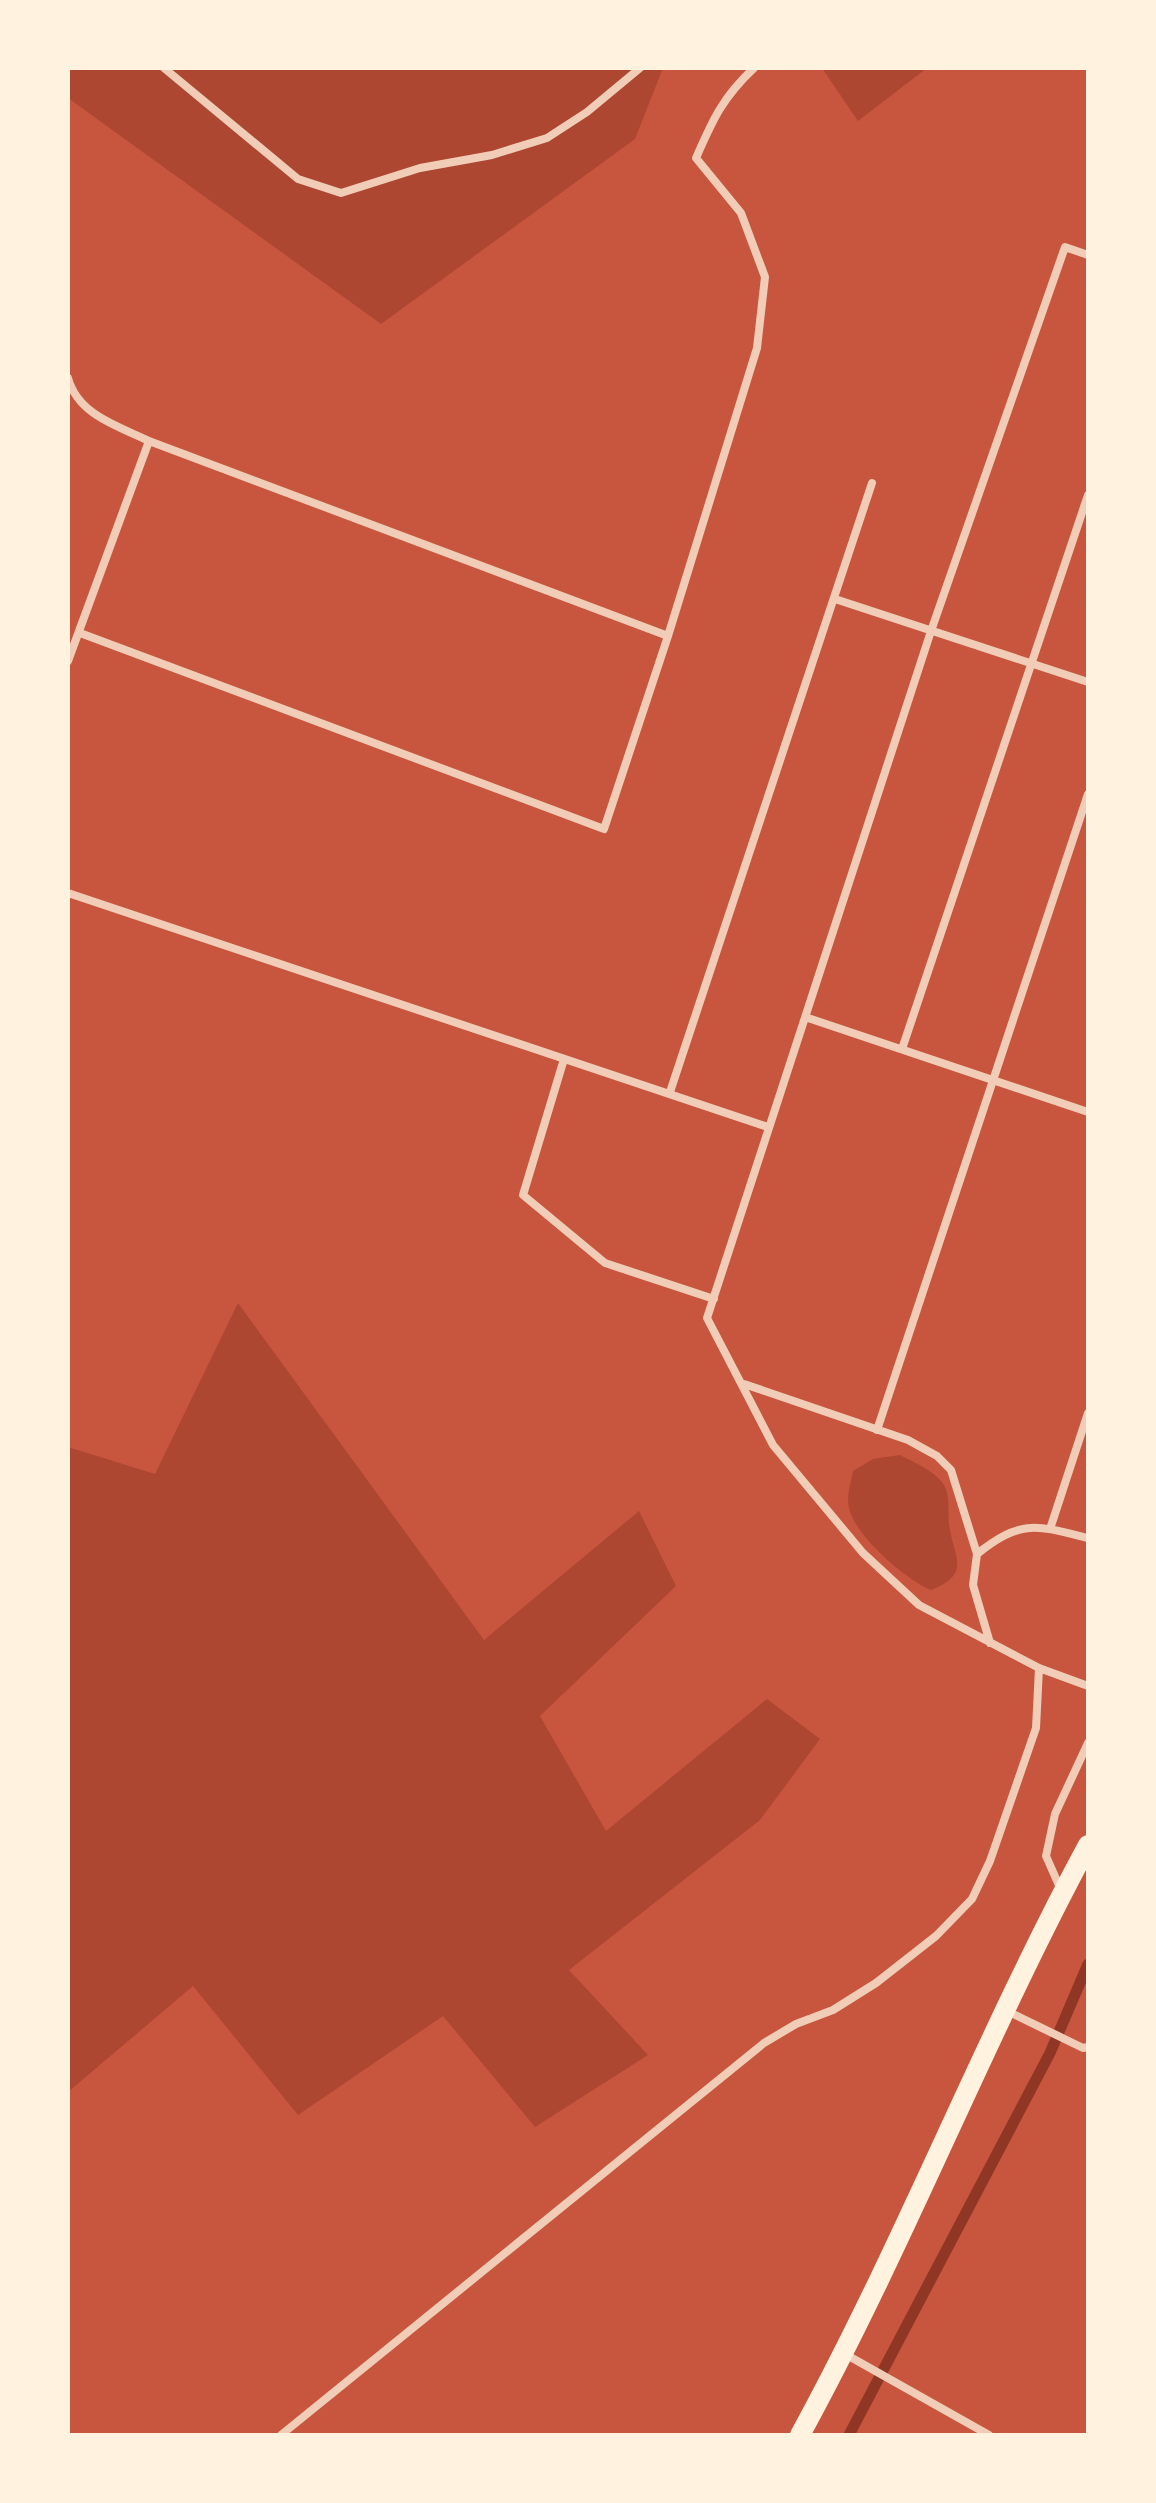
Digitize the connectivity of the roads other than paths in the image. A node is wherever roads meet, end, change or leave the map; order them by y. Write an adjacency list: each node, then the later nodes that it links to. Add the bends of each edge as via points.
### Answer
1 (164, 68): 2 (street, via 298,179 341,193 547,138)
2 (640, 68)
3 (754, 68): 12 (street, via 717,110 696,158 741,213 765,277 757,348)
4 (1088, 255): 10 (street, via 1065,247)
5 (68, 378): 6 (street, via 92,414)
6 (149, 441): 11 (street); 12 (street)
7 (872, 483): 9 (street)
8 (1088, 495): 14 (street)
9 (835, 599): 10 (street); 22 (street)
10 (931, 631): 14 (street); 18 (street)
11 (80, 633): 12 (street, via 604,829); 13 (street)
12 (668, 636)
13 (68, 661)
14 (1032, 663): 15 (street); 19 (street)
15 (1088, 682)
16 (1088, 794): 21 (street)
17 (68, 893): 20 (street)
18 (805, 1017): 19 (street); 24 (street)
19 (902, 1049): 21 (street)
20 (564, 1059): 22 (street); 25 (street, via 523,1195 605,1263)
21 (993, 1080): 23 (street); 28 (street)
22 (670, 1092): 24 (street)
23 (1088, 1112)
24 (768, 1127): 25 (street)
25 (714, 1299): 26 (street, via 707,1318)
26 (744, 1384): 28 (street); 32 (street, via 773,1445 863,1553 919,1605)
27 (1088, 1413): 29 (street)
28 (877, 1430): 31 (street, via 908,1440 951,1470)
29 (1050, 1529): 30 (street); 31 (street, via 1022,1527)
30 (1088, 1538)
31 (977, 1554): 32 (street, via 973,1585)
32 (990, 1643): 33 (street)
33 (1039, 1668): 34 (street); 41 (street, via 1036,1728 990,1861 972,1899 936,1936 833,2010 764,2043)
34 (1088, 1686)
35 (1088, 1743): 37 (street, via 1055,1814 1046,1856)
36 (1088, 1845): 37 (main road)
37 (1062, 1893): 38 (main road)
38 (1005, 2010): 39 (street); 40 (main road)
39 (1088, 2047)
40 (844, 2354): 42 (main road); 43 (street)
41 (281, 2435)
42 (800, 2435)
43 (989, 2435)

